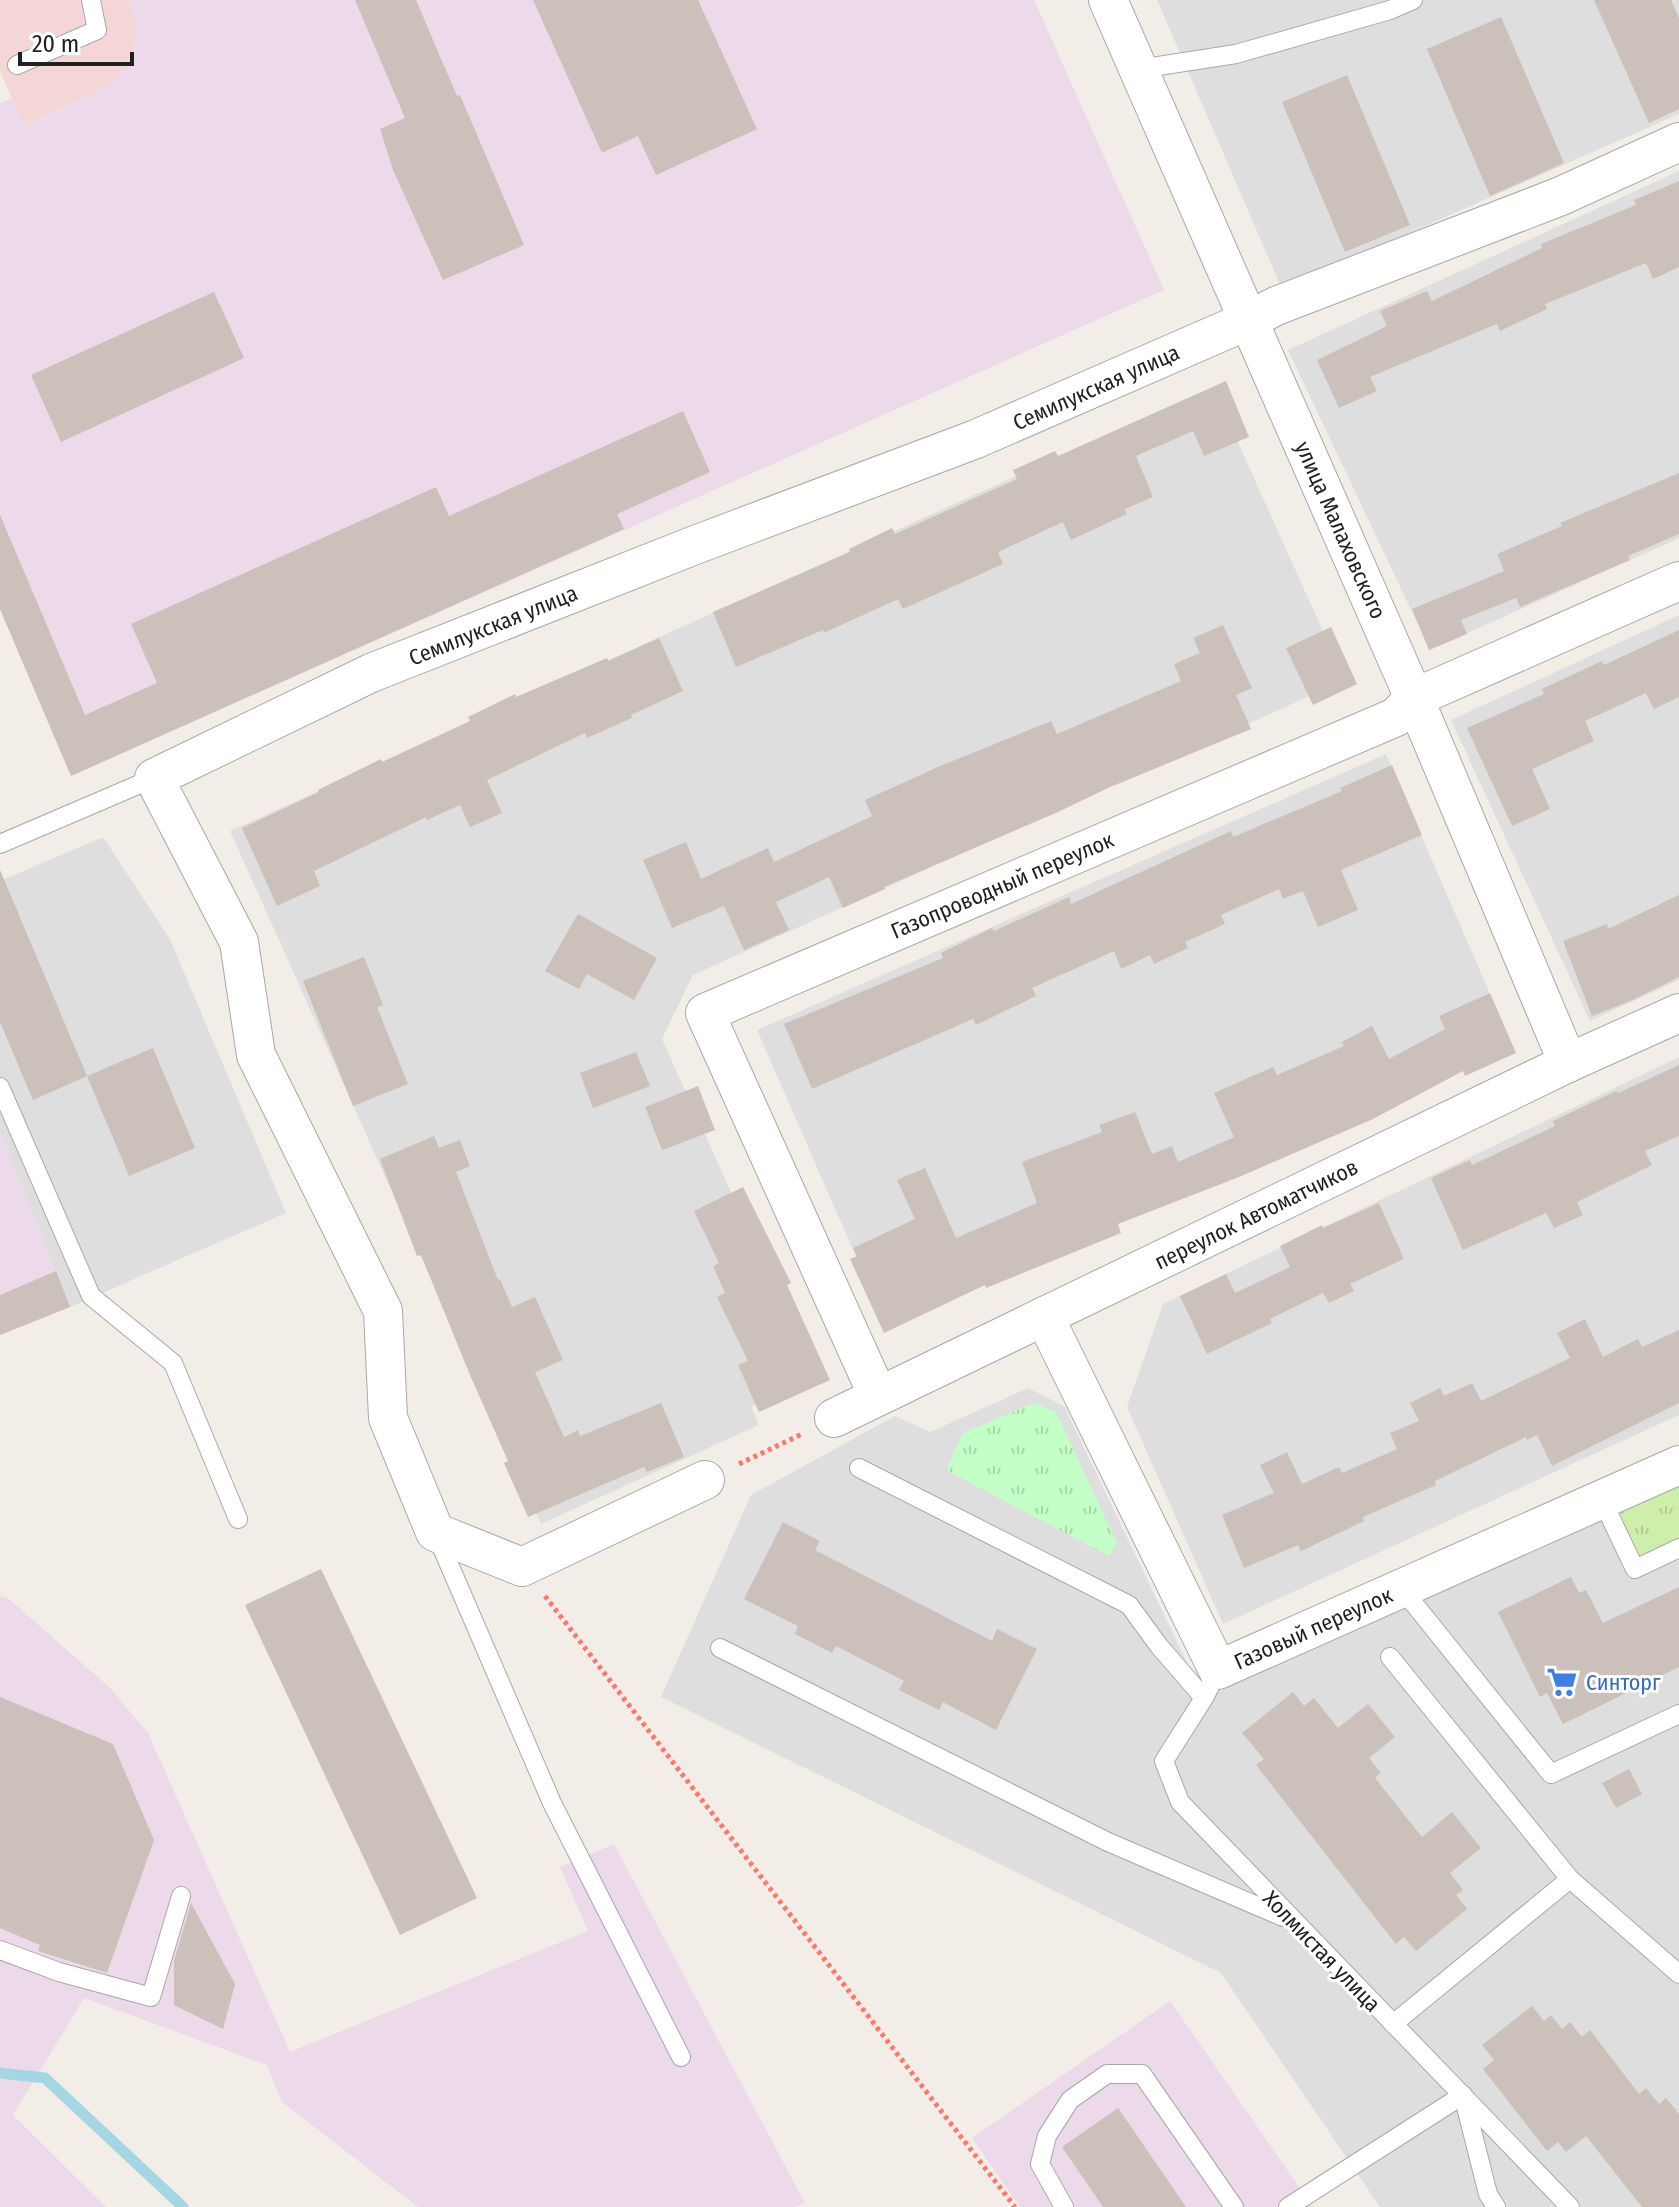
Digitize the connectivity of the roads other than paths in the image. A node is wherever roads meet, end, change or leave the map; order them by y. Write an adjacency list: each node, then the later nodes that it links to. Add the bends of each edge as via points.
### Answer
1 (91, 0): 4 (lane, via 97,30)
2 (1108, 0): 5 (street, улица Малаховского)
3 (1413, 0): 5 (lane, via 1236,54)
4 (17, 65)
5 (1139, 69): 7 (street, улица Малаховского)
6 (1679, 142): 7 (street, Семилукская улица, via 1561,196)
7 (1249, 320): 9 (street, улица Малаховского); 10 (street, Семилукская улица, via 976,439 371,673)
8 (1679, 581): 9 (street, Газопроводный переулок)
9 (1414, 698): 13 (street, улица Малаховского); 16 (street, Газопроводный переулок, via 1396,717 705,1013)
10 (154, 778): 11 (lane); 23 (street, via 239,942 256,1055 383,1311 388,1418)
11 (0, 844)
12 (1679, 1013): 13 (street, переулок Автоматчиков)
13 (1568, 1063): 15 (street, переулок Автоматчиков)
14 (0, 1087): 22 (lane, via 91,1296 173,1363)
15 (1044, 1316): 16 (street, переулок Автоматчиков); 28 (street, Газовый переулок)
16 (878, 1396): 17 (street, переулок Автоматчиков)
17 (834, 1418)
18 (1679, 1465): 21 (street, Газовый переулок)
19 (859, 1468): 28 (lane, via 1129,1605 1159,1646)
20 (705, 1480): 23 (street, via 522,1567)
21 (1602, 1500): 24 (lane, via 1635,1569); 25 (street, Газовый переулок)
22 (238, 1519)
23 (435, 1532): 36 (lane, via 552,1803)
24 (1679, 1548)
25 (1402, 1589): 28 (street, Газовый переулок); 29 (lane, via 1551,1774)
26 (720, 1648): 32 (lane, via 1108,1842)
27 (1390, 1657): 30 (lane)
28 (1211, 1684): 32 (lane, Холмистая улица, via 1164,1761 1180,1802)
29 (1679, 1714)
30 (1570, 1879): 34 (lane); 35 (lane)
31 (181, 1896): 33 (lane, via 151,1997)
32 (1292, 1921): 35 (lane, Холмистая улица)
33 (0, 1950)
34 (1679, 1974)
35 (1393, 2024): 37 (lane, Холмистая улица)
36 (681, 2057)
37 (1463, 2095): 40 (lane); 41 (lane); 42 (lane, Холмистая улица)
38 (1064, 2207): 39 (lane, via 1040,2164 1047,2136 1070,2100 1107,2074 1142,2074)
39 (1234, 2207)
40 (1288, 2207)
41 (1496, 2207)
42 (1570, 2207)

